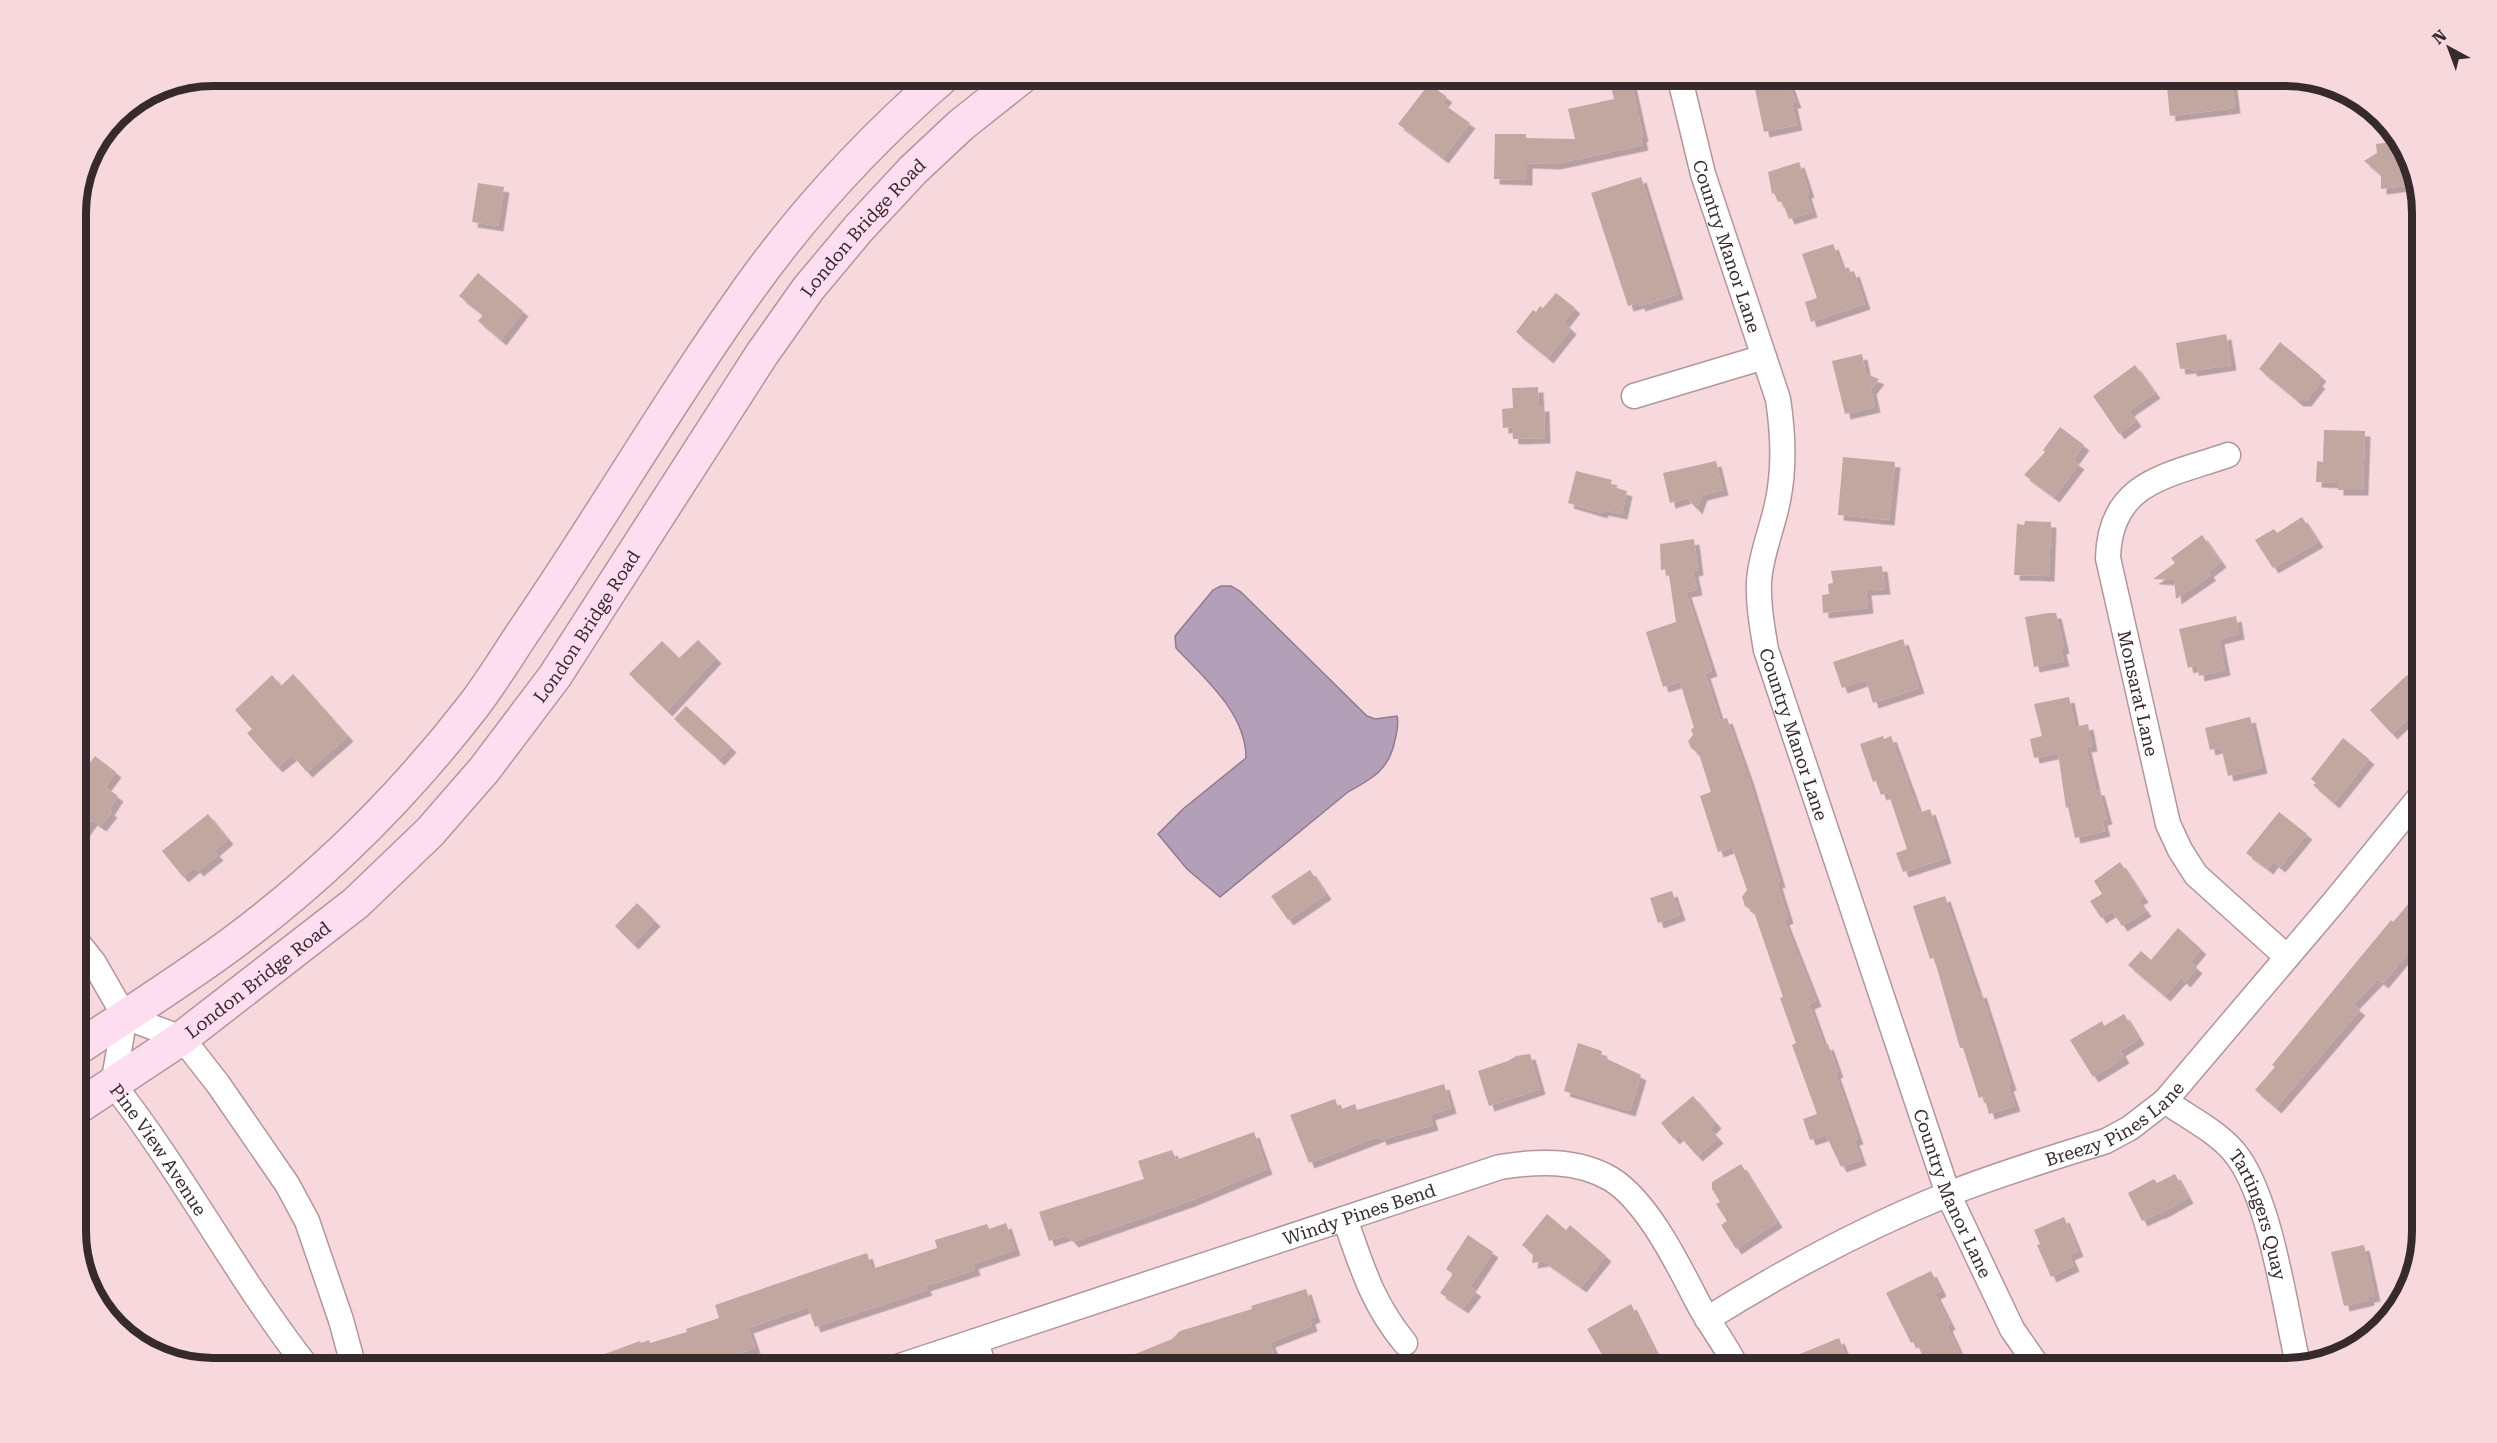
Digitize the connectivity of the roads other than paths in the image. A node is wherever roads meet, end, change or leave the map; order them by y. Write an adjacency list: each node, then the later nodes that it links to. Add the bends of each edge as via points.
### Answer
1 (933, 86): 10 (main road, via 862,152 748,290 566,570 481,694 416,775 351,843 300,888 234,941)
2 (1010, 86): 11 (main road, London Bridge Road, via 913,170 808,289 555,676 484,770 430,832 356,903)
3 (1682, 86): 4 (street, Country Manor Lane, via 1703,174)
4 (1764, 357): 5 (street); 16 (street, Country Manor Lane, via 1778,399 1783,464 1759,579 1759,611 1766,650)
5 (1634, 396)
6 (2228, 455): 9 (street, Monsarat Lane, via 2138,490 2115,518 2108,537 2108,558 2172,833 2196,875)
7 (2412, 807): 9 (street, Breezy Pines Lane)
8 (86, 953): 10 (street)
9 (2287, 957): 14 (street, Breezy Pines Lane)
10 (125, 1017): 11 (street); 12 (main road); 13 (street, Pine View Avenue)
11 (182, 1038): 13 (main road, London Bridge Road); 23 (street, via 287,1184 307,1221)
12 (86, 1043)
13 (113, 1084): 15 (main road, London Bridge Road); 22 (street, Pine View Avenue, via 149,1131)
14 (2165, 1101): 16 (street, Breezy Pines Lane, via 2106,1141); 21 (street, Tartingers Quay, via 2223,1141 2251,1178 2269,1234)
15 (86, 1102)
16 (1948, 1194): 18 (street, Breezy Pines Lane, via 1828,1247); 27 (street, Country Manor Lane, via 2012,1329)
17 (1345, 1219): 18 (street, Windy Pines Bend, via 1500,1167 1554,1162 1583,1168 1611,1179 1634,1200 1659,1234); 19 (street, Windy Pines Bend); 20 (street, via 1374,1298)
18 (1707, 1319): 26 (street, Windy Pines Bend)
19 (976, 1341): 24 (street, Windy Pines Bend); 25 (street)
20 (1405, 1343)
21 (2296, 1357)
22 (301, 1358)
23 (351, 1358)
24 (924, 1358)
25 (981, 1358)
26 (1731, 1358)
27 (2032, 1358)

